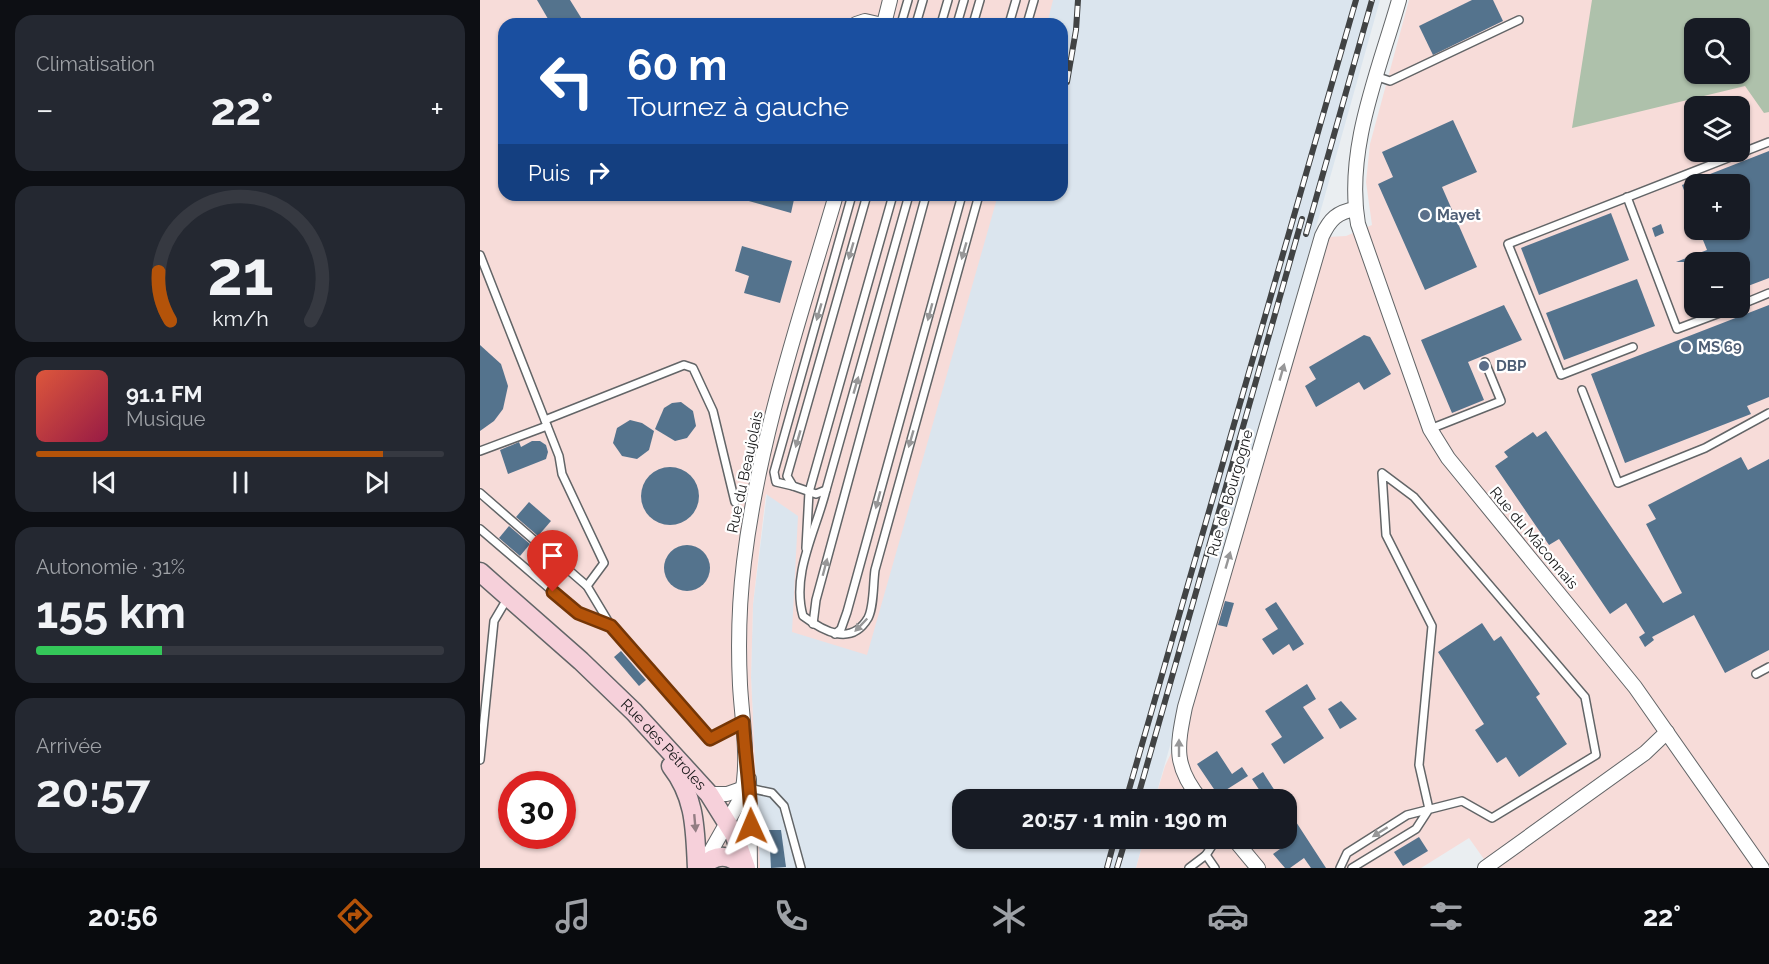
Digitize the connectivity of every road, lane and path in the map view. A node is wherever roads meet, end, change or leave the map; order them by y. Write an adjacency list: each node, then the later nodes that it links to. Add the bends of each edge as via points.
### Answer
1 (890, 0): 10 (street)
2 (908, 0): 11 (lane)
3 (923, 0): 12 (lane)
4 (948, 0): 13 (lane)
5 (964, 0): 14 (lane)
6 (980, 0): 15 (lane)
7 (1016, 0): 16 (lane)
8 (1034, 0): 17 (lane)
9 (1399, 0): 19 (street)
10 (886, 18)
11 (903, 18)
12 (918, 18)
13 (943, 18)
14 (959, 18)
15 (975, 18)
16 (1012, 18)
17 (1029, 18)
18 (1519, 20): 19 (lane, via 1390,81)
19 (1377, 77): 30 (street, Rue du Mâconnais, via 1358,145)
20 (1769, 142): 21 (lane)
21 (1627, 197): 34 (lane, via 1677,329); 35 (lane, via 1508,244 1561,375)
22 (834, 201): 58 (street, Rue du Beaujolais, via 770,430 749,528 739,634)
23 (850, 201): 42 (lane, one-way to 42, via 774,472 776,482)
24 (865, 201): 42 (lane, one-way to 42, via 787,476)
25 (891, 201): 44 (lane)
26 (907, 201): 43 (lane, one-way to 26)
27 (924, 201): 52 (lane, one-way to 27, via 816,600)
28 (960, 201): 54 (lane, one-way to 54, via 847,612)
29 (978, 201): 54 (lane, one-way to 54, via 875,570 869,617 855,633)
30 (1356, 209): 40 (street, Rue du Mâconnais); 62 (street, Rue de Bourgogne, one-way to 30, via 1180,764 1177,745 1185,707 1322,236 1337,214)
31 (480, 255): 39 (lane)
32 (1769, 293): 33 (lane)
33 (1750, 301)
34 (1706, 318)
35 (1633, 347)
36 (1485, 362): 40 (lane, via 1500,401)
37 (1582, 390): 38 (lane, via 1618,483 1705,447)
38 (1769, 413)
39 (546, 423): 41 (lane); 46 (lane, via 684,365 693,368 713,411); 50 (lane, via 560,456 562,474 604,563)
40 (1430, 429): 59 (street, Rue du Mâconnais, via 1448,458 1622,670)
41 (480, 451)
42 (793, 486): 44 (lane)
43 (826, 490): 44 (lane); 48 (lane)
44 (809, 492): 48 (lane)
45 (480, 493): 50 (lane)
46 (735, 502)
47 (480, 529): 53 (lane, via 578,613)
48 (806, 554): 52 (lane, via 798,598 803,616)
49 (480, 572): 51 (main road, Rue des Pétroles)
50 (587, 586): 53 (lane)
51 (508, 597): 57 (main road, Rue des Pétroles); 60 (lane, via 494,621)
52 (813, 624): 54 (lane)
53 (611, 626): 58 (lane, via 710,739)
54 (835, 634)
55 (1769, 667): 56 (lane)
56 (1756, 674)
57 (607, 689): 63 (main road, Rue des Pétroles, via 634,712); 69 (main road, Rue des Pétroles, one-way to 69, via 682,783 693,809)
58 (743, 722): 61 (street, Rue du Beaujolais)
59 (1667, 732): 77 (street, via 1645,753); 78 (street, Rue du Mâconnais)
60 (480, 760)
61 (747, 788): 63 (street); 65 (street, Rue du Beaujolais); 70 (street, Rue du Beaujolais); 71 (lane, via 772,793 784,806)
62 (1192, 789)
63 (709, 794): 65 (main road, Rue des Pétroles)
64 (1429, 808): 64 (lane, via 1462,801 1492,818 1596,755 1585,696 1414,497 1382,474 1386,535 1432,626 1419,765); 75 (lane, one-way to 75, via 1407,815 1347,853); 76 (lane, via 1416,829)
65 (727, 821): 69 (street, Rue du Beaujolais); 70 (main road, Rue des Pétroles)
66 (1210, 849): 68 (lane)
67 (1242, 849): 74 (street)
68 (1206, 855): 72 (lane); 73 (lane)
69 (700, 868): 70 (main road, via 714,857 724,856)
70 (746, 868)
71 (801, 868)
72 (1189, 868)
73 (1215, 868)
74 (1258, 868)
75 (1340, 868)
76 (1352, 868)
77 (1485, 868)
78 (1762, 868)

